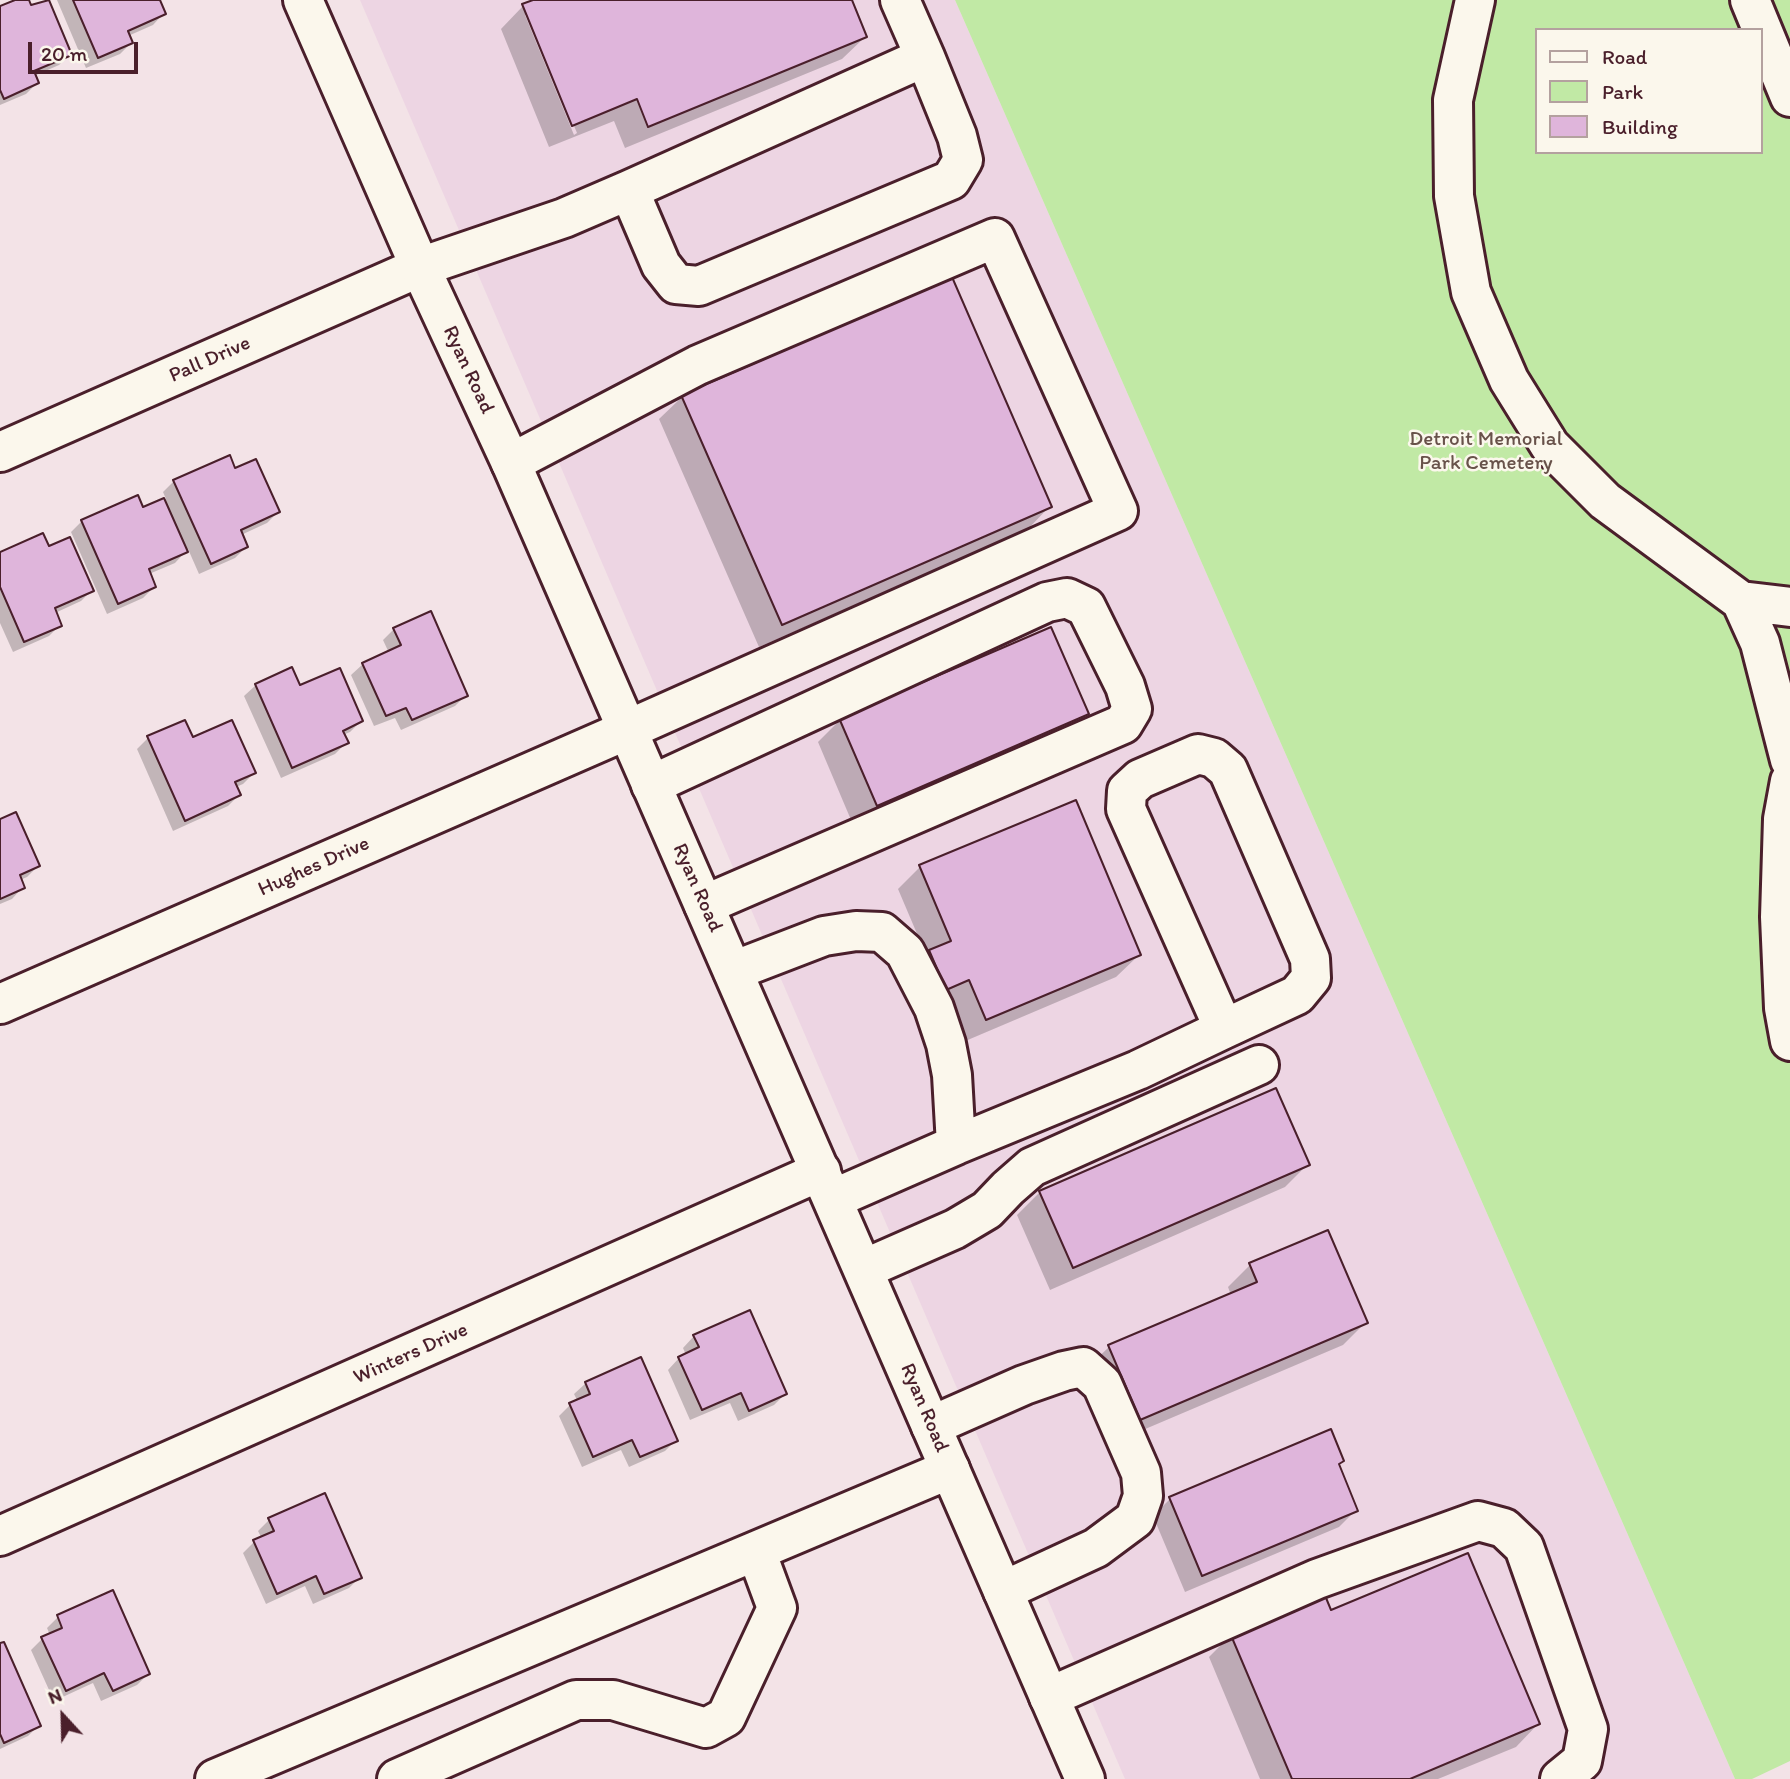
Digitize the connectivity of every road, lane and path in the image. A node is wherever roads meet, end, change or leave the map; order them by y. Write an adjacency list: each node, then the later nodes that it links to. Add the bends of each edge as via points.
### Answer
1 (303, 0): 10 (street, Ryan Road)
2 (900, 0): 7 (street)
3 (1475, 0): 13 (street, via 1453,100 1454,196 1471,292 1508,380 1550,446 1605,500)
4 (1750, 0): 5 (street)
5 (1762, 28)
6 (1762, 29): 8 (street)
7 (925, 57): 9 (street, Pall Drive); 9 (street, via 963,160 951,180 699,286 676,284 661,265)
8 (1790, 97)
9 (629, 190): 10 (street, Pall Drive, via 564,218)
10 (420, 267): 11 (street, Pall Drive); 12 (street, Ryan Road)
11 (0, 452)
12 (511, 463): 15 (street, Ryan Road); 15 (street, Hughes Drive, via 698,365 995,238 1118,511)
13 (1741, 601): 14 (street); 16 (street, via 1760,643)
14 (1790, 607)
15 (628, 730): 18 (street, Ryan Road); 21 (street, Hughes Drive)
16 (1790, 760)
17 (1790, 781): 23 (street, via 1783,819 1780,918)
18 (652, 785): 19 (street, Ryan Road); 19 (street, via 1047,602 1068,598 1086,607 1125,687 1132,709 1124,724)
19 (704, 905): 20 (street, Ryan Road)
20 (733, 971): 25 (street, via 824,936 882,932 905,952 934,1008 952,1075); 26 (street, Ryan Road)
21 (0, 1004)
22 (1224, 1029): 22 (street, Winters Drive, via 1297,995 1311,978 1310,959 1228,770 1214,758 1198,754 1140,779 1127,791 1126,809); 25 (street, Winters Drive)
23 (1790, 1041)
24 (1259, 1065): 27 (street, via 1032,1167 987,1210)
25 (956, 1145): 26 (street, Winters Drive)
26 (827, 1185): 27 (street, Ryan Road); 30 (street, Winters Drive)
27 (864, 1269): 28 (street, Ryan Road)
28 (932, 1426): 29 (street, Ryan Road); 32 (street, via 1024,1385 1083,1367 1102,1384 1141,1473 1143,1496 1135,1520 1096,1548)
29 (950, 1469): 31 (street); 32 (street, Ryan Road)
30 (0, 1536)
31 (756, 1551): 34 (street); 35 (street, via 777,1608 726,1717 706,1728 613,1700 576,1700)
32 (1003, 1591): 33 (street, Ryan Road)
33 (1049, 1697): 36 (street, Ryan Road); 37 (street, via 1317,1579 1478,1521 1504,1528 1524,1547 1588,1729 1582,1761)
34 (215, 1779)
35 (397, 1779)
36 (1084, 1779)
37 (1560, 1779)

